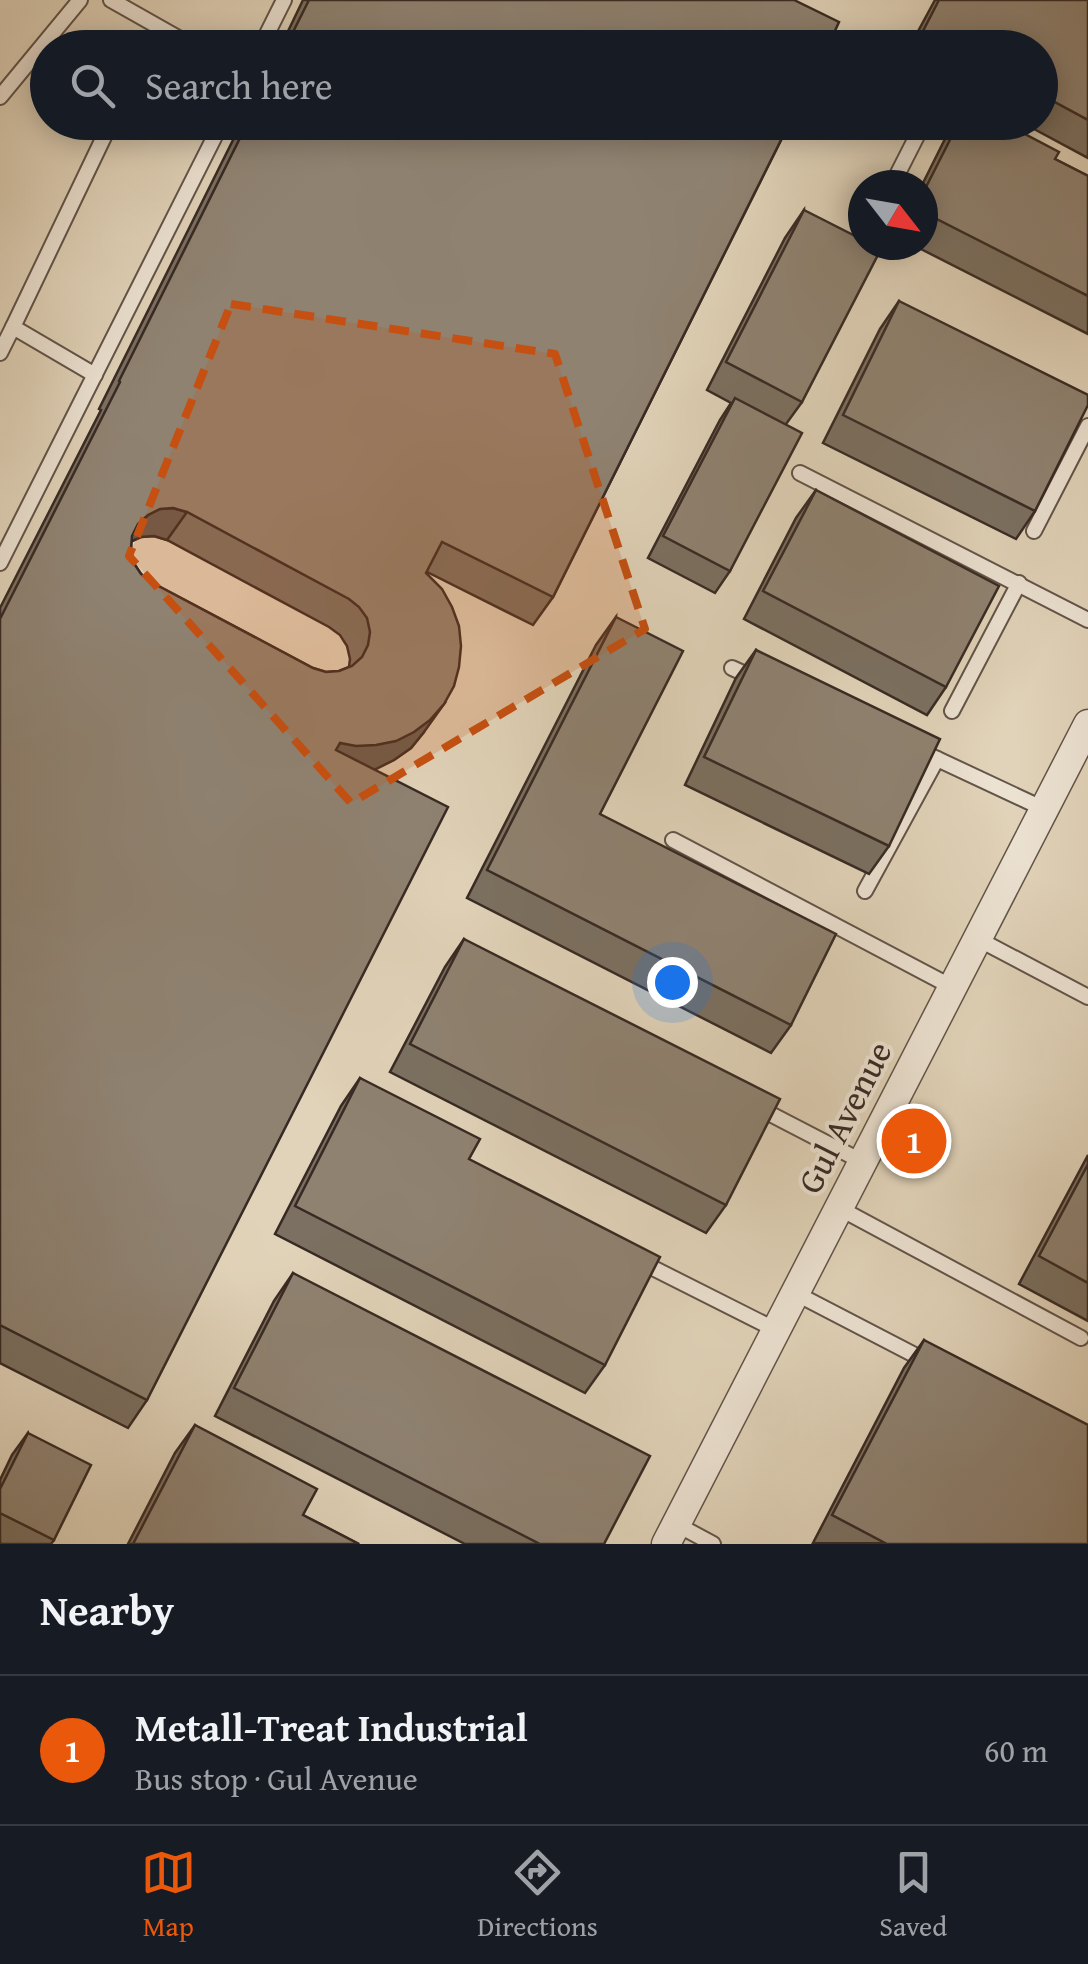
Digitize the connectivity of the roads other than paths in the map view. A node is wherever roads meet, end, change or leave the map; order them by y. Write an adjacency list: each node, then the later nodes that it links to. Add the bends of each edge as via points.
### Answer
1 (80, 0): 4 (lane)
2 (111, 0): 5 (lane)
3 (284, 0): 6 (lane)
4 (55, 30)
5 (164, 30)
6 (269, 30)
7 (30, 61): 8 (lane)
8 (0, 97)
9 (102, 140): 13 (lane)
10 (213, 140): 15 (lane)
11 (915, 140): 12 (lane)
12 (900, 170)
13 (13, 327): 14 (lane); 15 (lane)
14 (0, 353)
15 (95, 375): 19 (lane)
16 (1088, 426): 18 (lane)
17 (800, 473): 20 (lane)
18 (1034, 532)
19 (0, 563)
20 (1019, 583): 21 (lane); 24 (lane)
21 (1088, 620)
22 (732, 668): 23 (lane)
23 (766, 683)
24 (952, 711)
25 (1088, 724): 28 (street, Gul Avenue)
26 (903, 744): 27 (lane)
27 (937, 759): 28 (lane); 30 (lane)
28 (1044, 809): 31 (street, Gul Avenue)
29 (673, 840): 32 (lane)
30 (866, 891)
31 (978, 939): 32 (street, Gul Avenue); 33 (lane)
32 (952, 987): 35 (street, Gul Avenue)
33 (1088, 997)
34 (741, 1099): 35 (lane)
35 (863, 1162): 36 (street, Gul Avenue)
36 (839, 1208): 38 (street, Gul Avenue); 40 (lane)
37 (621, 1252): 39 (lane)
38 (795, 1293): 39 (street, Gul Avenue); 41 (lane)
39 (776, 1330): 42 (street, Gul Avenue)
40 (1081, 1338)
41 (933, 1365)
42 (671, 1534): 43 (lane)
43 (713, 1544)

